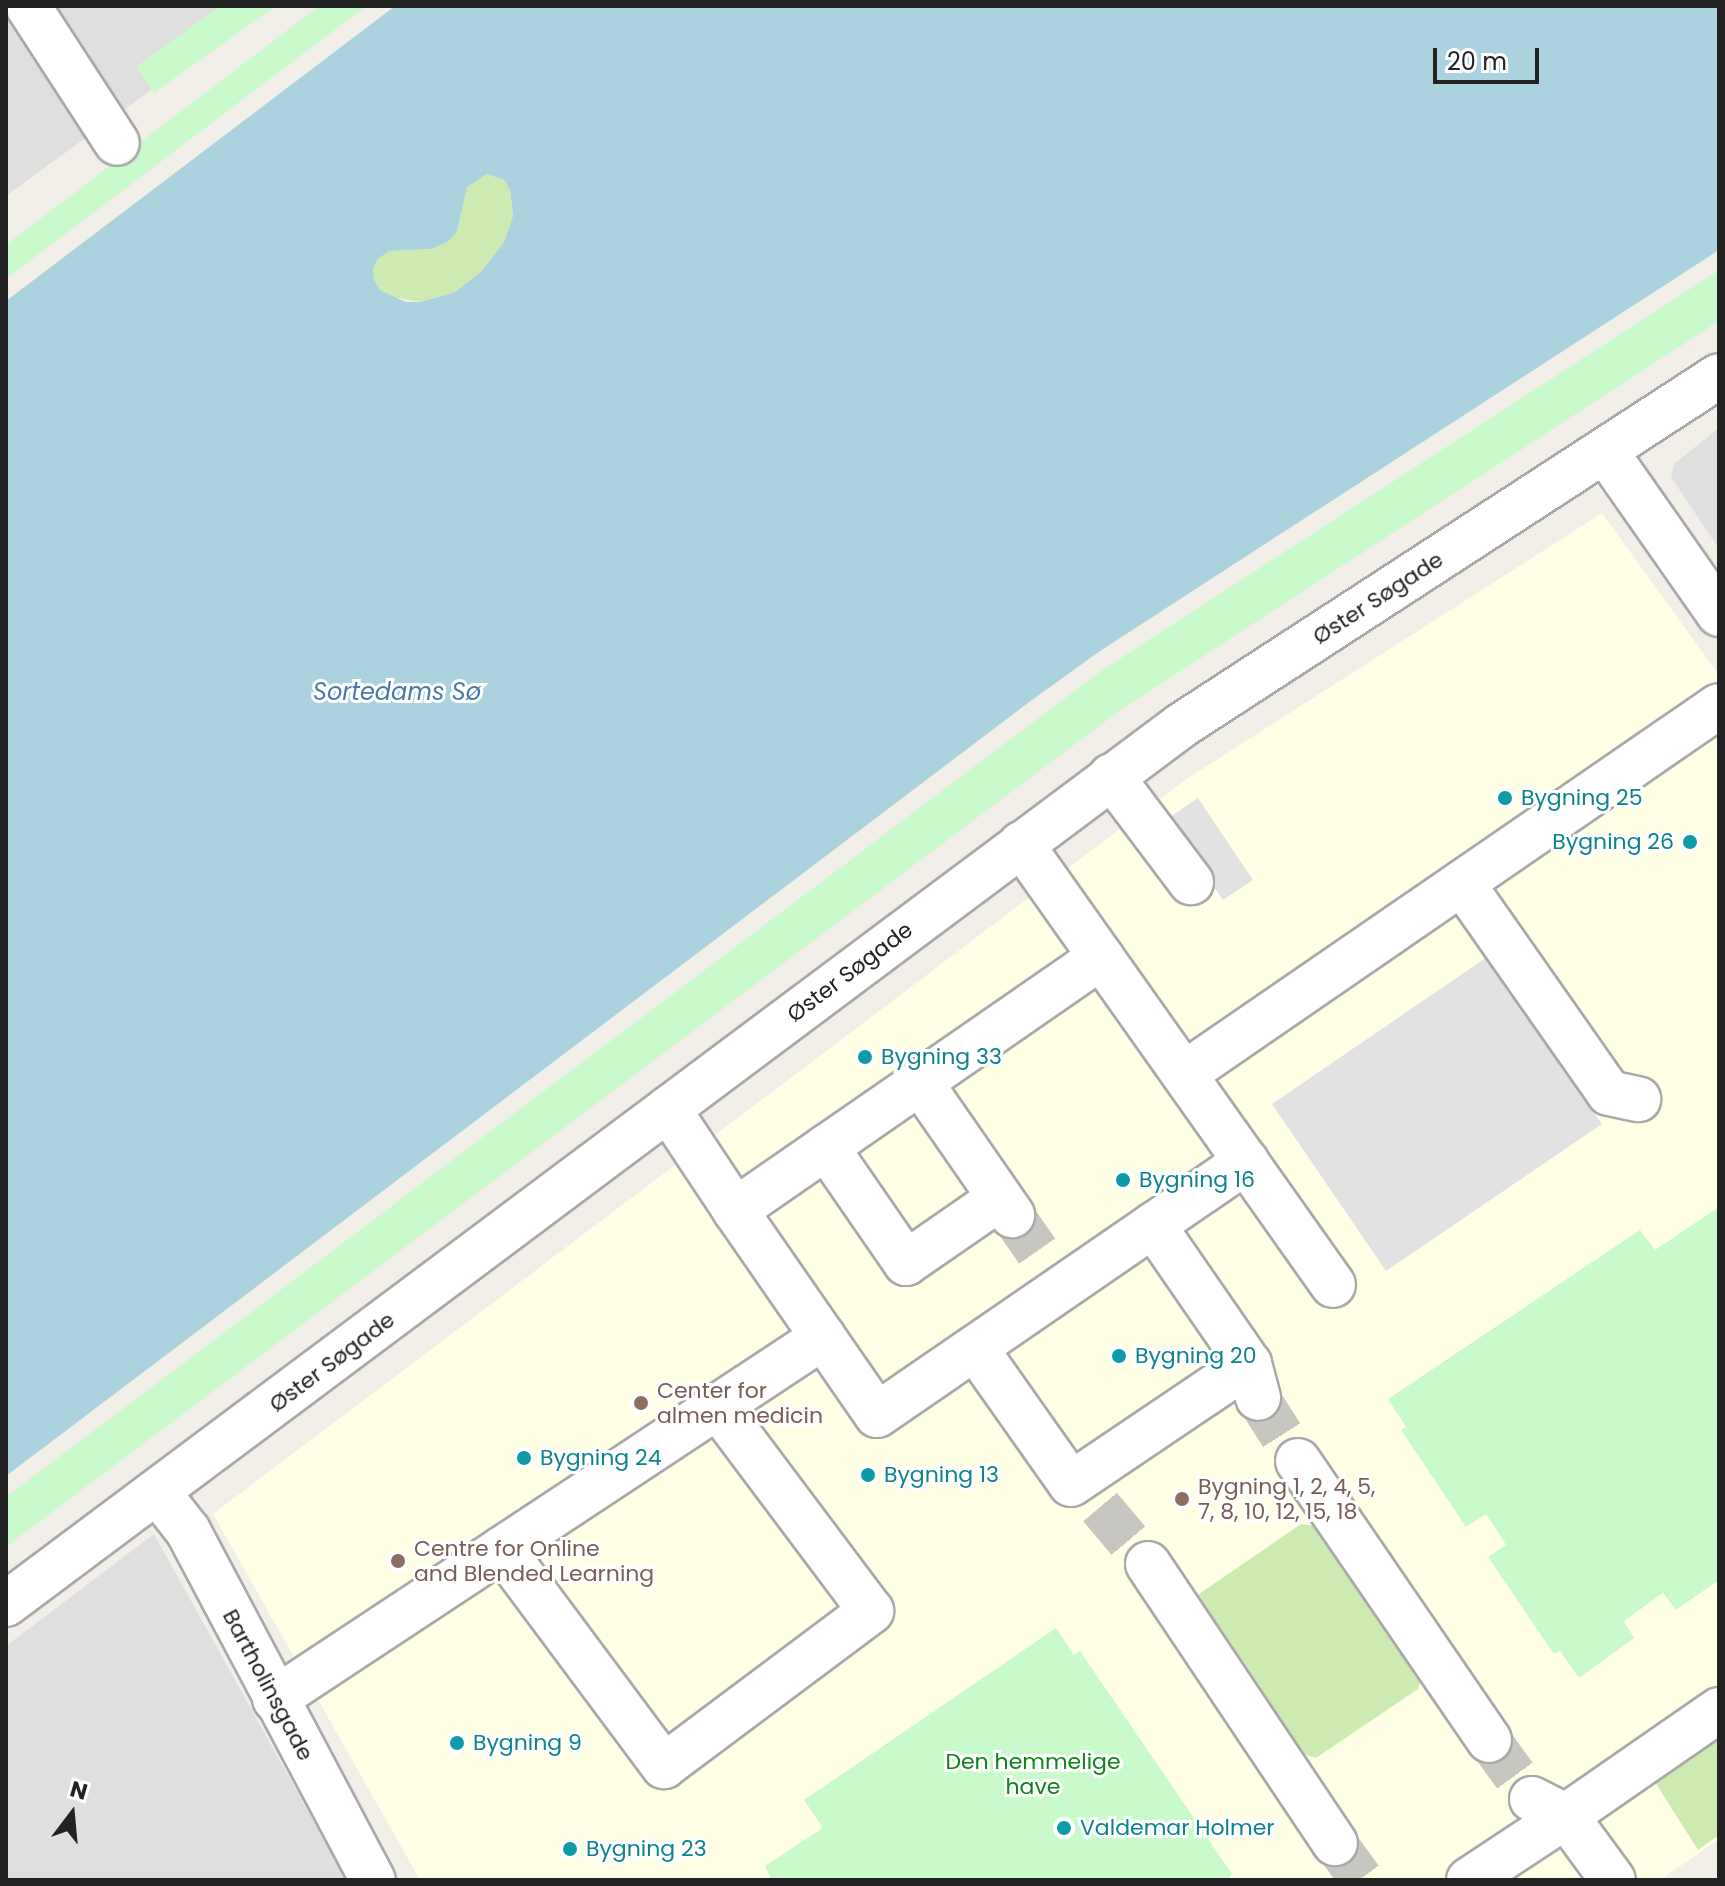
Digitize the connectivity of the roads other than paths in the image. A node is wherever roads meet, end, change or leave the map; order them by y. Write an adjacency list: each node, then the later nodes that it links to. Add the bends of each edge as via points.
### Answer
1 (28, 6): 2 (street)
2 (117, 143)
3 (1719, 376): 4 (street, Øster Søgade)
4 (1605, 451): 5 (street); 7 (street, Øster Søgade)
5 (1719, 614)
6 (1719, 706): 10 (street)
7 (1111, 776): 8 (street, Øster Søgade); 9 (street)
8 (1021, 844): 11 (street); 15 (street, Øster Søgade)
9 (1191, 882)
10 (1462, 883): 12 (street); 14 (street, via 1609,1093)
11 (1101, 957): 12 (street); 13 (street)
12 (1184, 1074): 17 (street)
13 (920, 1082): 16 (street); 16 (street, via 1006,1206 906,1263)
14 (1638, 1099)
15 (668, 1109): 18 (street); 25 (street, Øster Søgade)
16 (826, 1147): 18 (street)
17 (1246, 1161): 19 (street); 20 (street)
18 (735, 1210): 21 (street)
19 (1153, 1225): 22 (street, via 1056,1279); 22 (street, via 1253,1381 1086,1495)
20 (1333, 1285)
21 (823, 1337): 22 (street, via 877,1415); 23 (street)
22 (975, 1348)
23 (718, 1407): 26 (street); 26 (street, via 871,1611 664,1766)
24 (1298, 1461): 31 (street)
25 (158, 1493): 28 (street, Øster Søgade); 29 (street, Bartholinsgade, via 188,1531)
26 (502, 1549): 29 (street)
27 (1148, 1564): 33 (street)
28 (6, 1604)
29 (275, 1699): 34 (street, Bartholinsgade)
30 (1719, 1710): 32 (street)
31 (1489, 1740)
32 (1549, 1808): 35 (street); 36 (street)
33 (1335, 1843)
34 (373, 1880)
35 (1469, 1880)
36 (1613, 1880)

